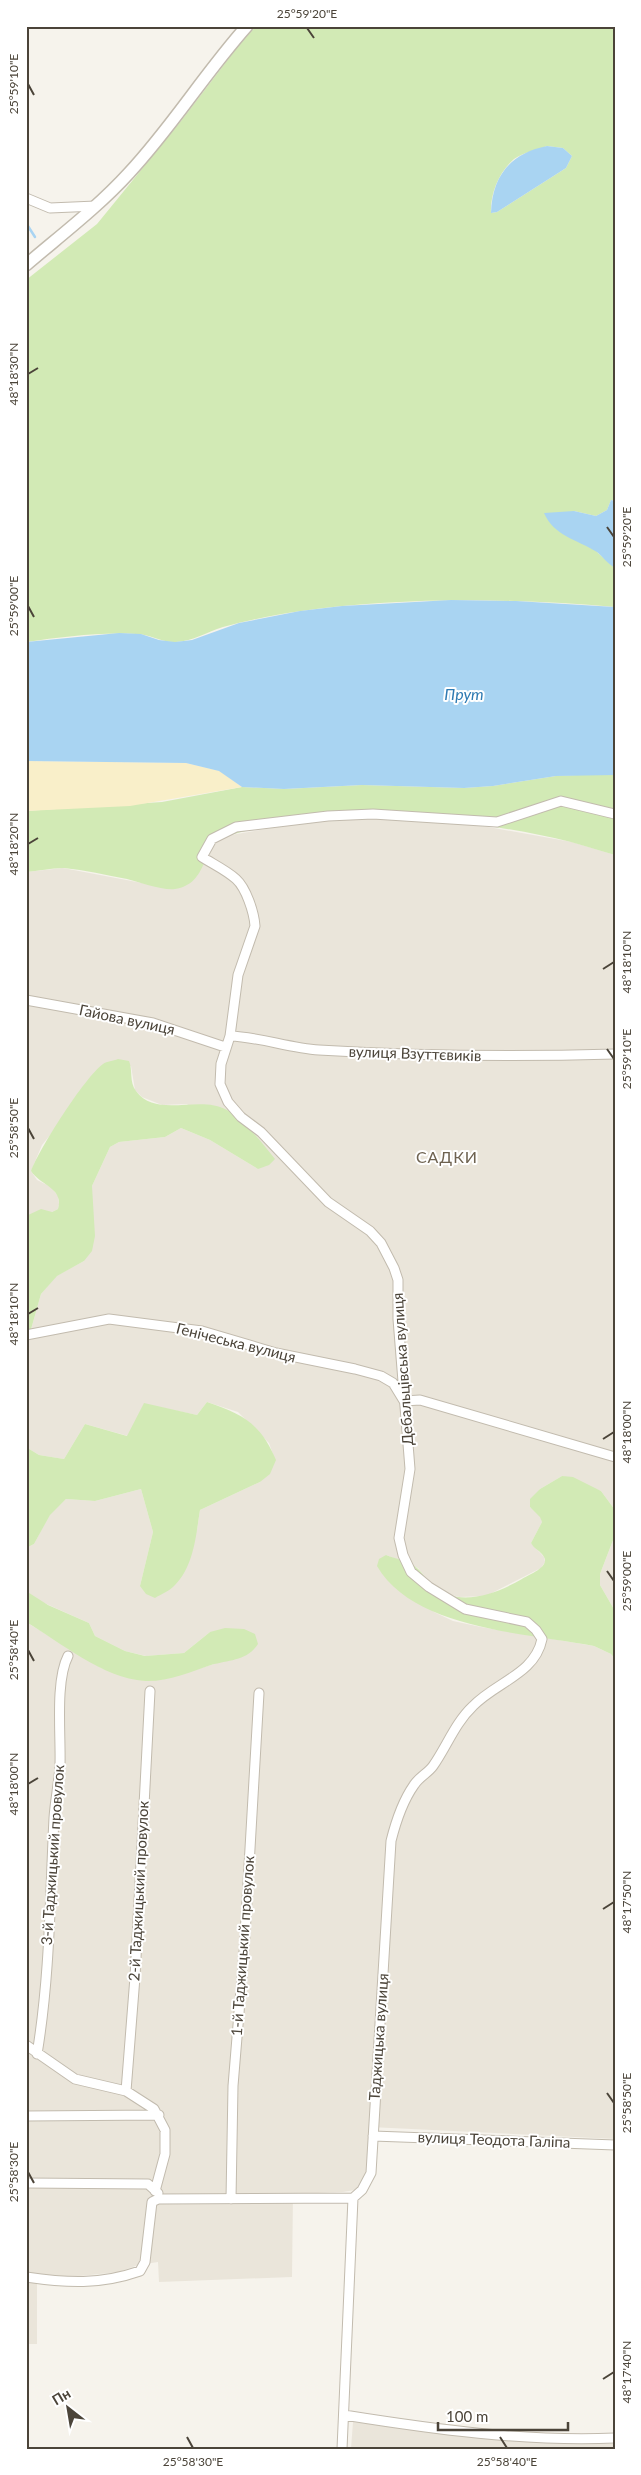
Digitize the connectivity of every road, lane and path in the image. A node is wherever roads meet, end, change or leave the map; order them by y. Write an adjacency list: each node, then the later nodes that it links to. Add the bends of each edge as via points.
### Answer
1 (246, 26): 3 (street, via 153,146)
2 (26, 198): 3 (street, via 50,208)
3 (96, 206): 4 (street)
4 (26, 265)
5 (615, 814): 7 (street, via 561,801 497,822 373,814 328,816 236,827 221,832 212,839 202,857 236,879 255,918 238,975)
6 (26, 1000): 8 (street, Гайова вулиця, via 153,1023)
7 (230, 1036): 8 (street); 9 (street, вулиця Взуттєвиків, via 253,1037 316,1050 525,1057)
8 (225, 1047): 11 (street, Дебальцівська вулиця, via 220,1084 228,1102 328,1202 370,1231 381,1243 394,1268 398,1280)
9 (615, 1054)
10 (26, 1335): 11 (street, Генічеська вулиця, via 109,1319 202,1332 276,1354 381,1376 392,1383)
11 (404, 1400): 12 (street, via 420,1400); 14 (street, Дебальцівська вулиця, via 410,1469 400,1538 403,1555 411,1572 465,1609 527,1622 536,1630 542,1639 540,1649)
12 (615, 1457)
13 (68, 1656): 17 (street, 3-й Таджицький провулок, via 62,1674 60,1766 42,2021)
14 (523, 1670): 21 (street, Таджицька вулиця, via 484,1696 458,1723 432,1767 414,1784 398,1814 391,1841)
15 (150, 1691): 18 (street, 2-й Таджицький провулок)
16 (259, 1693): 27 (street, 1-й Таджицький провулок, via 233,2086)
17 (30, 2050): 18 (street, via 75,2079)
18 (126, 2091): 19 (street, via 142,2099)
19 (158, 2115): 20 (street); 24 (street, via 166,2130 166,2154)
20 (26, 2116)
21 (373, 2136): 22 (street, вулиця Теодота Галіпа); 26 (street, Таджицька вулиця, via 371,2173 362,2190)
22 (615, 2145)
23 (26, 2184): 24 (street, via 148,2184)
24 (155, 2191): 25 (street)
25 (168, 2198): 27 (street); 28 (street, via 152,2202 145,2262 140,2271 121,2278 66,2283)
26 (353, 2198): 27 (street); 29 (street)
27 (231, 2199)
28 (26, 2277)
29 (344, 2415): 30 (street, via 499,2434); 31 (street)
30 (615, 2438)
31 (342, 2449)

